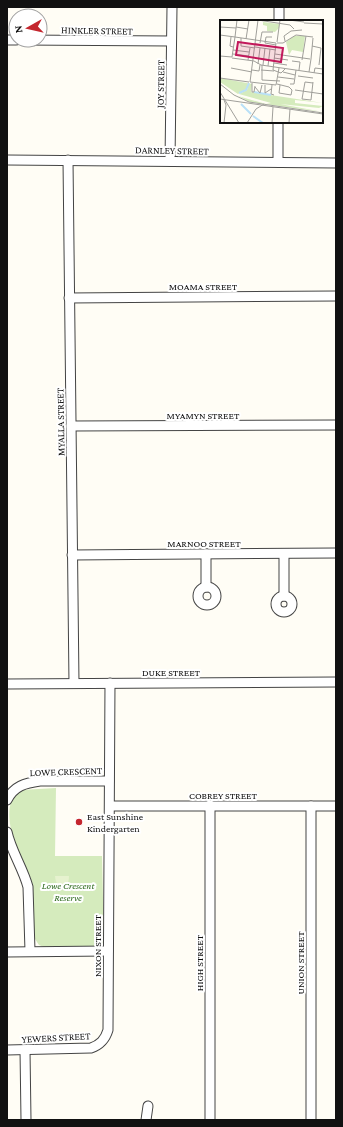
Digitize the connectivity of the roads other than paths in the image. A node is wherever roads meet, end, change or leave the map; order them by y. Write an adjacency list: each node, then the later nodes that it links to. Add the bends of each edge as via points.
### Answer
1 (172, 7): 5 (street, JOY STREET)
2 (279, 7): 3 (street)
3 (279, 20)
4 (48, 40): 5 (street, HINKLER STREET)
5 (172, 41): 9 (street, JOY STREET)
6 (278, 123): 10 (street)
7 (7, 160): 8 (street, DARNLEY STREET)
8 (68, 160): 9 (street, DARNLEY STREET); 13 (street, MYALLA STREET)
9 (170, 161): 10 (street, DARNLEY STREET)
10 (278, 162): 11 (street, DARNLEY STREET)
11 (336, 163)
12 (336, 296): 13 (street, MOAMA STREET)
13 (69, 298): 15 (street, MYALLA STREET)
14 (336, 425): 15 (street, MYAMYN STREET)
15 (71, 426): 19 (street, MYALLA STREET)
16 (336, 553): 18 (street, MARNOO STREET)
17 (206, 554): 18 (street, MARNOO STREET); 19 (street, MARNOO STREET); 20 (street)
18 (284, 554): 21 (street)
19 (72, 555): 23 (street, MYALLA STREET)
20 (206, 587)
21 (284, 596)
22 (336, 682): 24 (street, DUKE STREET)
23 (74, 683): 24 (street, DUKE STREET); 25 (street, DUKE STREET)
24 (110, 683): 26 (street, NIXON STREET)
25 (7, 684)
26 (110, 781): 27 (street, LOWE CRESCENT, via 28,782 20,785); 28 (street, NIXON STREET)
27 (7, 800)
28 (110, 806): 29 (street, COBREY STREET); 34 (street, NIXON STREET)
29 (210, 806): 30 (street, COBREY STREET); 42 (street, HIGH STREET)
30 (311, 806): 31 (street, COBREY STREET); 43 (street, UNION STREET)
31 (336, 806)
32 (7, 832): 33 (street, via 12,851 28,887)
33 (30, 951): 34 (street); 35 (street)
34 (108, 951): 36 (street, NIXON STREET, via 108,1030)
35 (7, 952)
36 (104, 1040): 38 (street, YEWERS STREET, via 91,1048)
37 (7, 1050): 38 (street, YEWERS STREET)
38 (25, 1050): 40 (street)
39 (148, 1106): 41 (street)
40 (26, 1120)
41 (146, 1120)
42 (210, 1120)
43 (311, 1120)

